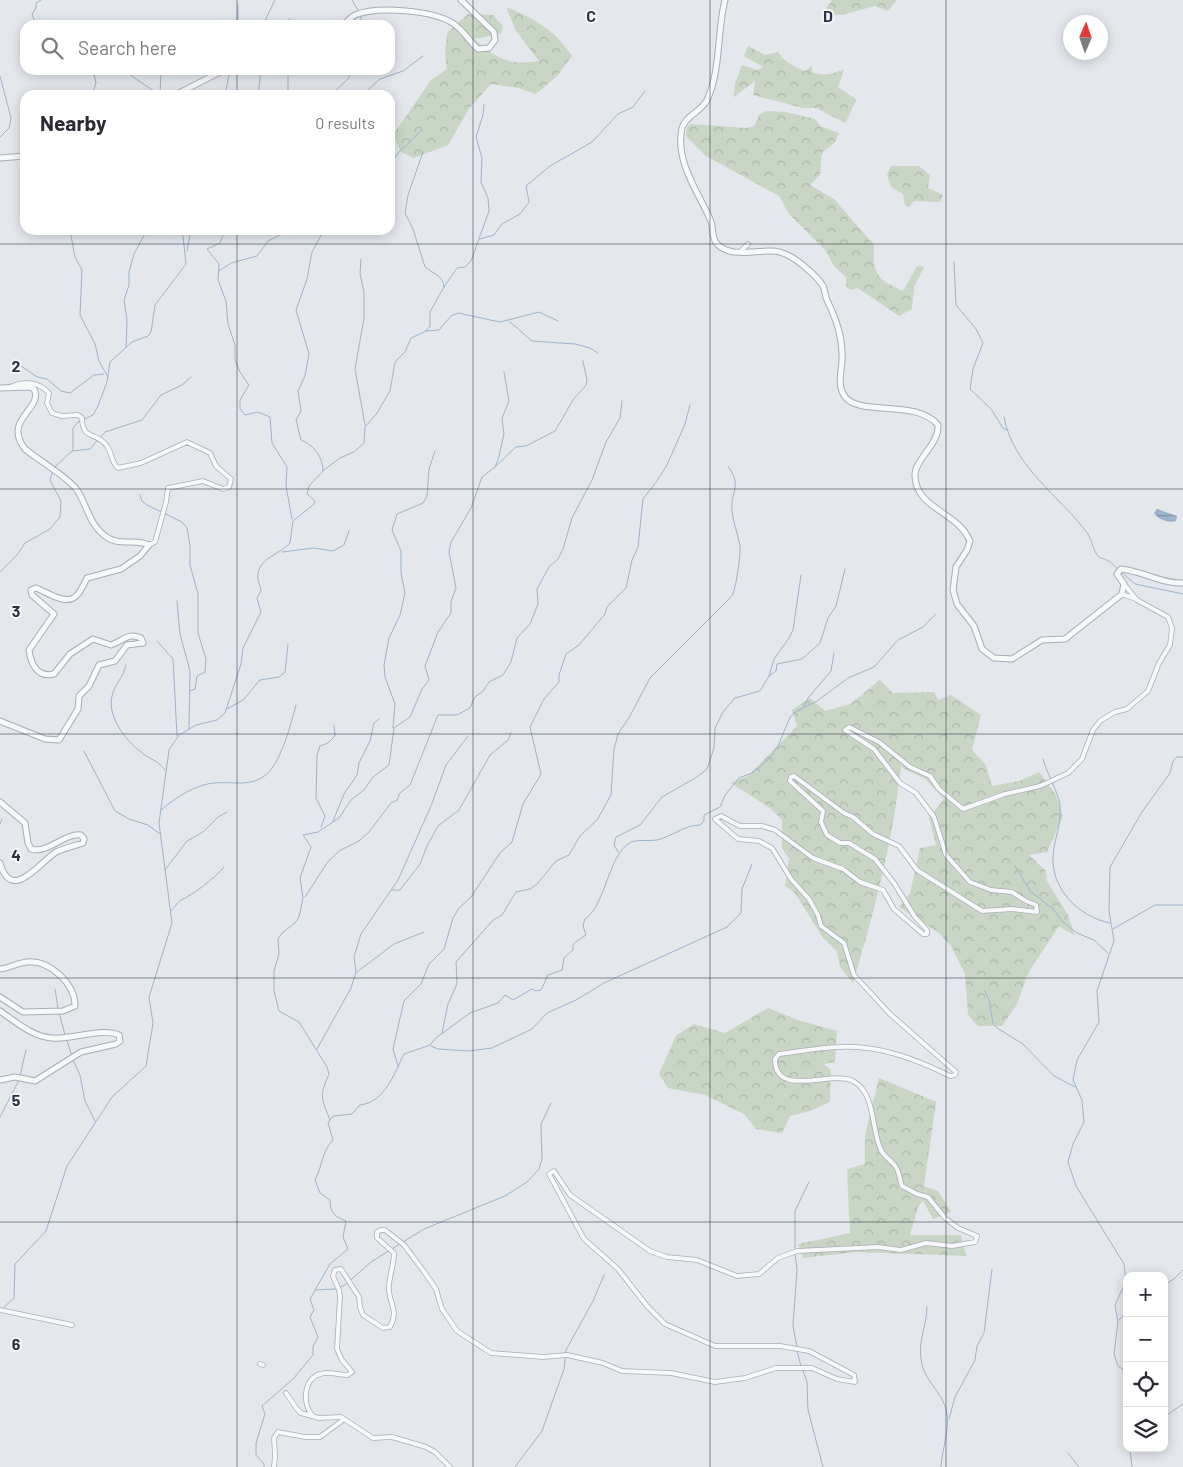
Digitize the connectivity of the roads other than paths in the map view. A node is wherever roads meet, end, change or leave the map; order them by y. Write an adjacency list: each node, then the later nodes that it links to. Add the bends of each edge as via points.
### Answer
1 (461, 0): 3 (street, via 494,32 495,40 489,48 478,49 447,20 401,10 356,15)
2 (725, 0): 9 (street, via 709,95 704,105 683,125 681,150 686,172 711,222 714,239 723,248)
3 (350, 20)
4 (214, 75): 5 (street)
5 (185, 90)
6 (20, 156): 7 (street)
7 (0, 158)
8 (748, 244): 9 (street)
9 (740, 252): 15 (street, via 768,250 788,254 823,286 842,339 841,387 848,400 862,406 906,409 930,418 938,425 929,450 915,470 915,480 929,504 958,523 970,541 956,567 953,590 957,604 972,621 987,654 994,658 1012,659 1037,642 1065,639)
10 (0, 388): 11 (street)
11 (8, 388): 12 (street, via 30,387 36,392 33,403 17,426 19,442 25,449 77,490 86,512 104,536 125,544); 12 (street, via 24,383 45,389 49,393 47,403 52,413 82,418 85,432 107,446 118,468 141,463 186,442 210,454 216,466 231,479 229,488 223,489 203,480 168,488 155,542)
12 (149, 544): 17 (street, via 140,556 121,568 88,578 72,599 36,588 31,590 32,595 54,614 29,650 42,675 54,674 70,654 93,639 111,645 135,635 143,643 127,645 115,661 99,665 89,686 79,696 78,709 59,740 46,739)
13 (1124, 584): 14 (street, via 1117,574 1121,569); 15 (street); 16 (street)
14 (1183, 584)
15 (1122, 594): 16 (street)
16 (1136, 599): 27 (street, via 1168,617 1172,628 1170,645 1148,691 1127,709 1100,721 1082,759 1057,779 963,809 930,776 910,767 879,742 849,727 845,730 874,749 900,783 916,792 934,817 946,855 970,882 991,890 1012,892 1036,905 1038,910 1035,913 1022,909 982,910 971,904 917,870 899,846 873,834 794,776 790,781 823,811 821,822 827,835 840,843 849,843 875,859 927,934 894,909 883,890 813,858 774,830 762,826 740,826 721,816 715,819 738,839 759,841 772,848 791,879 809,898 821,926 844,943 854,975 890,1014 956,1072 950,1076 887,1051 839,1046 779,1054 775,1059 779,1074 796,1082 847,1079 861,1087 868,1099 878,1144 896,1168 902,1186 932,1199 945,1218 977,1236 975,1242 952,1246 926,1244 901,1250 878,1247 797,1251 778,1258 759,1274 736,1276 697,1260 668,1257 650,1251 570,1195 554,1171 549,1174 584,1239 618,1269 646,1306 665,1324 714,1346 780,1346 809,1351 854,1375 855,1382 837,1379 812,1368 776,1368 746,1378 715,1382 671,1373 622,1371 567,1355 543,1357 491,1353 457,1331 442,1309 426,1272 402,1242 381,1230 377,1232 377,1238 394,1253 389,1286 394,1319 390,1327 383,1328 363,1315 360,1297 346,1273 341,1269 335,1270 333,1276 340,1296 337,1350 352,1372 348,1375 325,1373 314,1377 308,1385 306,1397)
17 (0, 721)
18 (0, 802): 19 (street, via 25,824 31,848 43,848 74,835 81,835 84,839 83,843 58,851 20,879 4,877)
19 (0, 863)
20 (0, 969): 21 (street, via 28,962 43,964 66,983 75,1006 63,1011 23,1012)
21 (0, 997)
22 (0, 1011): 23 (street, via 20,1025 50,1038 78,1038 107,1032 119,1035 120,1041 81,1052 35,1080 15,1077)
23 (0, 1080)
24 (2, 1310): 25 (street)
25 (72, 1325)
26 (286, 1393): 27 (street, via 297,1409)
27 (313, 1416): 28 (street, via 341,1417)
28 (343, 1420): 29 (street, via 320,1437 278,1432 274,1438); 30 (street, via 373,1438 392,1437 426,1447)
29 (274, 1467)
30 (450, 1467)

